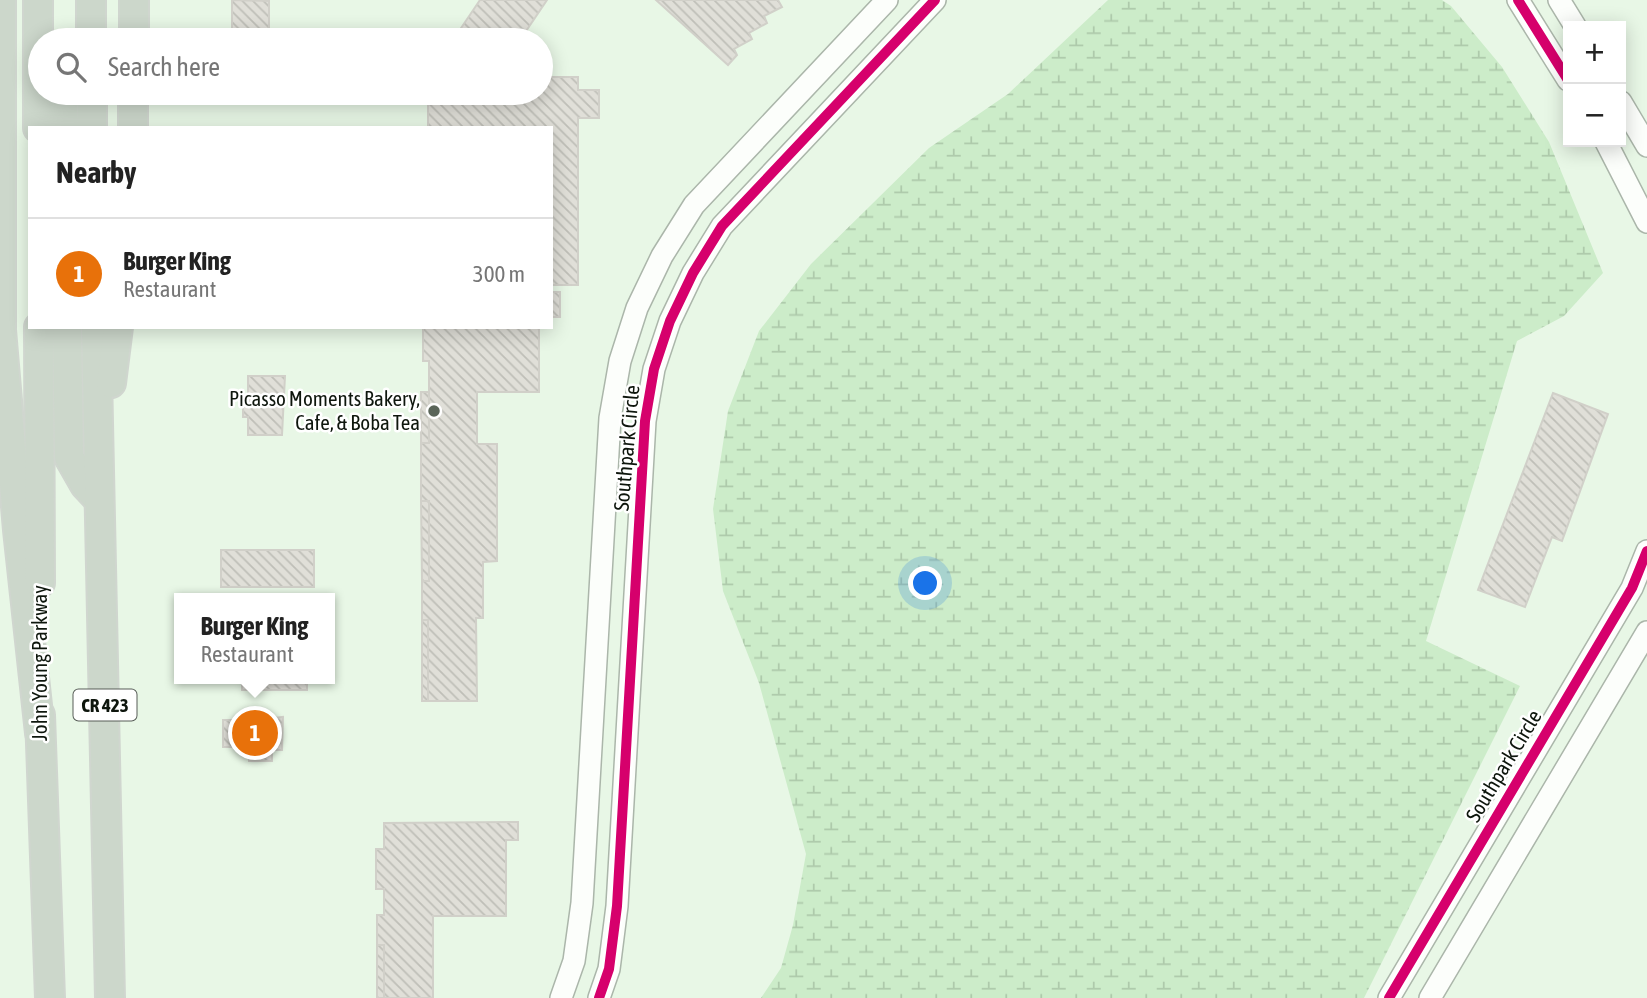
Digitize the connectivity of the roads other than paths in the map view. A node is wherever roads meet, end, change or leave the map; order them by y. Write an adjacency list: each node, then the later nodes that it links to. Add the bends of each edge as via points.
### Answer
1 (1, 0): 33 (highway, via 1,330)
2 (38, 0): 10 (highway)
3 (91, 0): 11 (highway)
4 (134, 0): 12 (highway)
5 (887, 0): 36 (street, Southpark Circle, via 694,205 662,256 620,360 610,418 582,903 574,961)
6 (935, 0): 37 (street, Southpark Circle, via 722,226 670,321 654,369 645,421 617,906 609,970)
7 (1518, 0): 13 (street)
8 (1559, 0): 9 (street)
9 (1572, 21)
10 (38, 28)
11 (91, 28)
12 (134, 28)
13 (1563, 72)
14 (38, 105): 19 (highway)
15 (63, 105): 20 (highway)
16 (92, 105): 21 (highway)
17 (133, 105): 22 (highway)
18 (1626, 110): 23 (street)
19 (38, 126)
20 (64, 126)
21 (92, 126)
22 (133, 126)
23 (1647, 146)
24 (1609, 147): 25 (street)
25 (1647, 222)
26 (39, 329): 33 (highway, John Young Parkway)
27 (67, 329): 30 (highway, via 69,457 85,485)
28 (96, 329): 30 (highway, CR 423)
29 (118, 329): 30 (highway)
30 (99, 486): 35 (highway, CR 423)
31 (1647, 551): 38 (street, Southpark Circle, via 1632,587)
32 (1647, 632): 39 (street)
33 (40, 733): 34 (highway, John Young Parkway)
34 (50, 998)
35 (110, 998)
36 (561, 998)
37 (599, 998)
38 (1389, 998)
39 (1430, 998)

